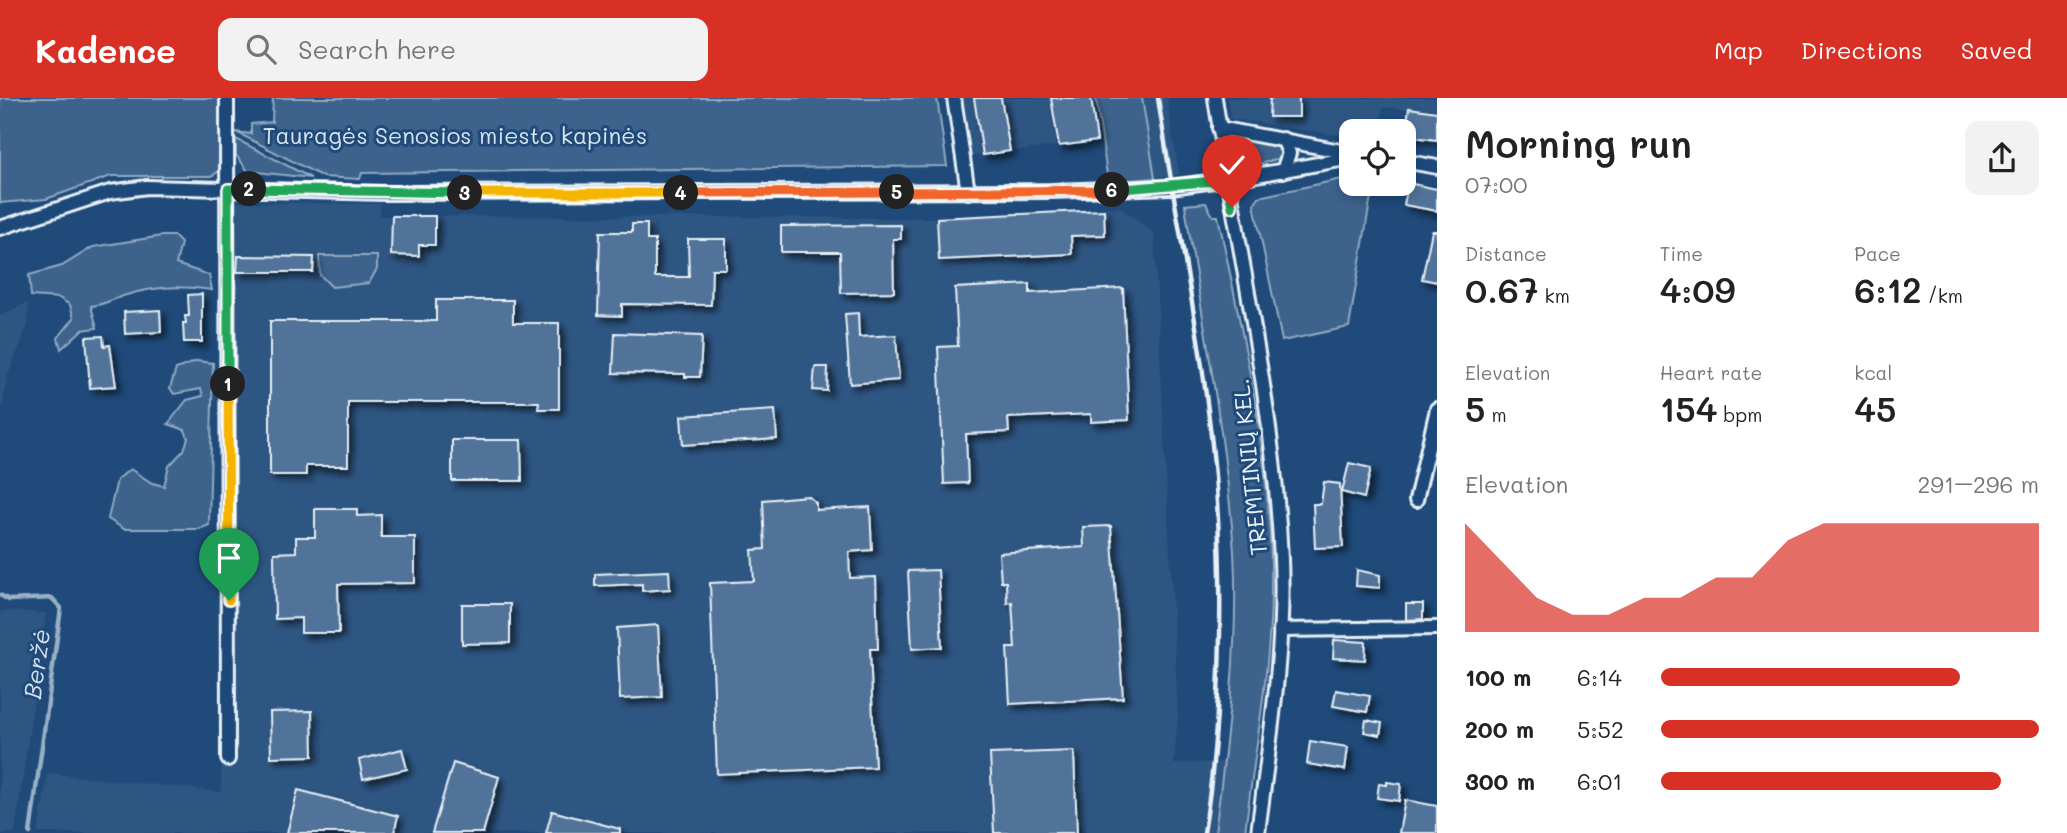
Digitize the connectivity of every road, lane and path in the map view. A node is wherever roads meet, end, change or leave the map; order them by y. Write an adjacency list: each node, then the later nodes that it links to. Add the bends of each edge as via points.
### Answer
1 (227, 98): 12 (street)
2 (954, 98): 13 (street)
3 (1215, 98): 4 (street, TREMTINIŲ KEL.)
4 (1219, 128): 5 (street); 11 (street, TREMTINIŲ KEL.)
5 (1283, 139): 6 (street); 10 (street, via 1289,153)
6 (1339, 152)
7 (1339, 158): 10 (street)
8 (1416, 163): 9 (street)
9 (1437, 167)
10 (1283, 171): 11 (street)
11 (1227, 180): 13 (street, via 1106,190); 20 (street, TREMTINIŲ KEL., via 1275,477)
12 (228, 189): 13 (street); 15 (street, via 146,187 110,192); 21 (street)
13 (968, 192)
14 (0, 218): 15 (street)
15 (6, 226): 16 (street)
16 (0, 236)
17 (1437, 409): 18 (street)
18 (1416, 500)
19 (1437, 628): 20 (street)
20 (1280, 630): 22 (street, TREMTINIŲ KEL.)
21 (228, 759)
22 (1258, 833)

